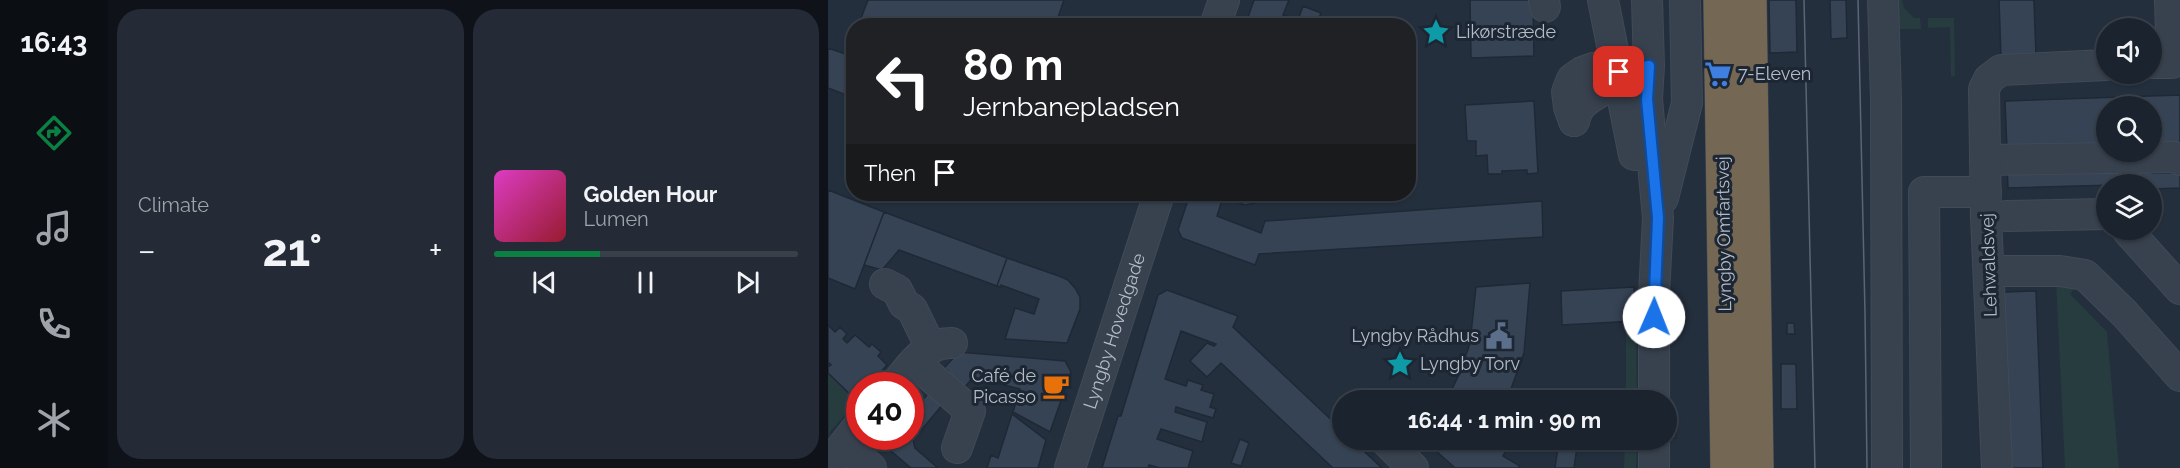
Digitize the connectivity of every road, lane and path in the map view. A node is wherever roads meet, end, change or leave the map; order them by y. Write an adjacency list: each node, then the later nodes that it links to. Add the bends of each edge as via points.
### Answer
1 (1224, 0): 9 (street)
2 (1647, 0): 12 (street)
3 (1685, 0): 20 (street, via 1687,103)
4 (1720, 0): 36 (highway, Lyngby Omfartsvej)
5 (1750, 0): 37 (highway, Lyngby Omfartsvej)
6 (1883, 0): 38 (street)
7 (2170, 0): 10 (street)
8 (1604, 4): 13 (street)
9 (1218, 18)
10 (2168, 64)
11 (2096, 65): 14 (street, Lehwaldsvej, via 2001,70 1989,79 1984,89)
12 (1649, 66): 13 (street); 20 (street, via 1647,99)
13 (1619, 72): 25 (street, via 1637,174 1642,243)
14 (1985, 160): 15 (street); 16 (street, Lehwaldsvej)
15 (2180, 160)
16 (1986, 192): 22 (street, Lehwaldsvej); 39 (street, via 1924,192)
17 (1157, 201): 34 (street, Lyngby Hovedgade)
18 (2096, 214): 19 (street)
19 (2007, 216)
20 (1658, 218): 25 (street)
21 (2136, 240): 24 (street)
22 (1989, 271): 28 (street, via 2085,275); 40 (street, Lehwaldsvej)
23 (885, 284): 26 (street, via 897,290 904,304 912,309)
24 (2180, 289)
25 (1654, 294): 29 (street)
26 (932, 350): 27 (street); 31 (street, via 970,411)
27 (909, 372)
28 (2180, 376)
29 (1654, 390)
30 (844, 445): 33 (street)
31 (957, 448)
32 (1395, 450): 35 (street)
33 (871, 468)
34 (1070, 468)
35 (1413, 468)
36 (1727, 468)
37 (1756, 468)
38 (1887, 468)
39 (1926, 468)
40 (1997, 468)

